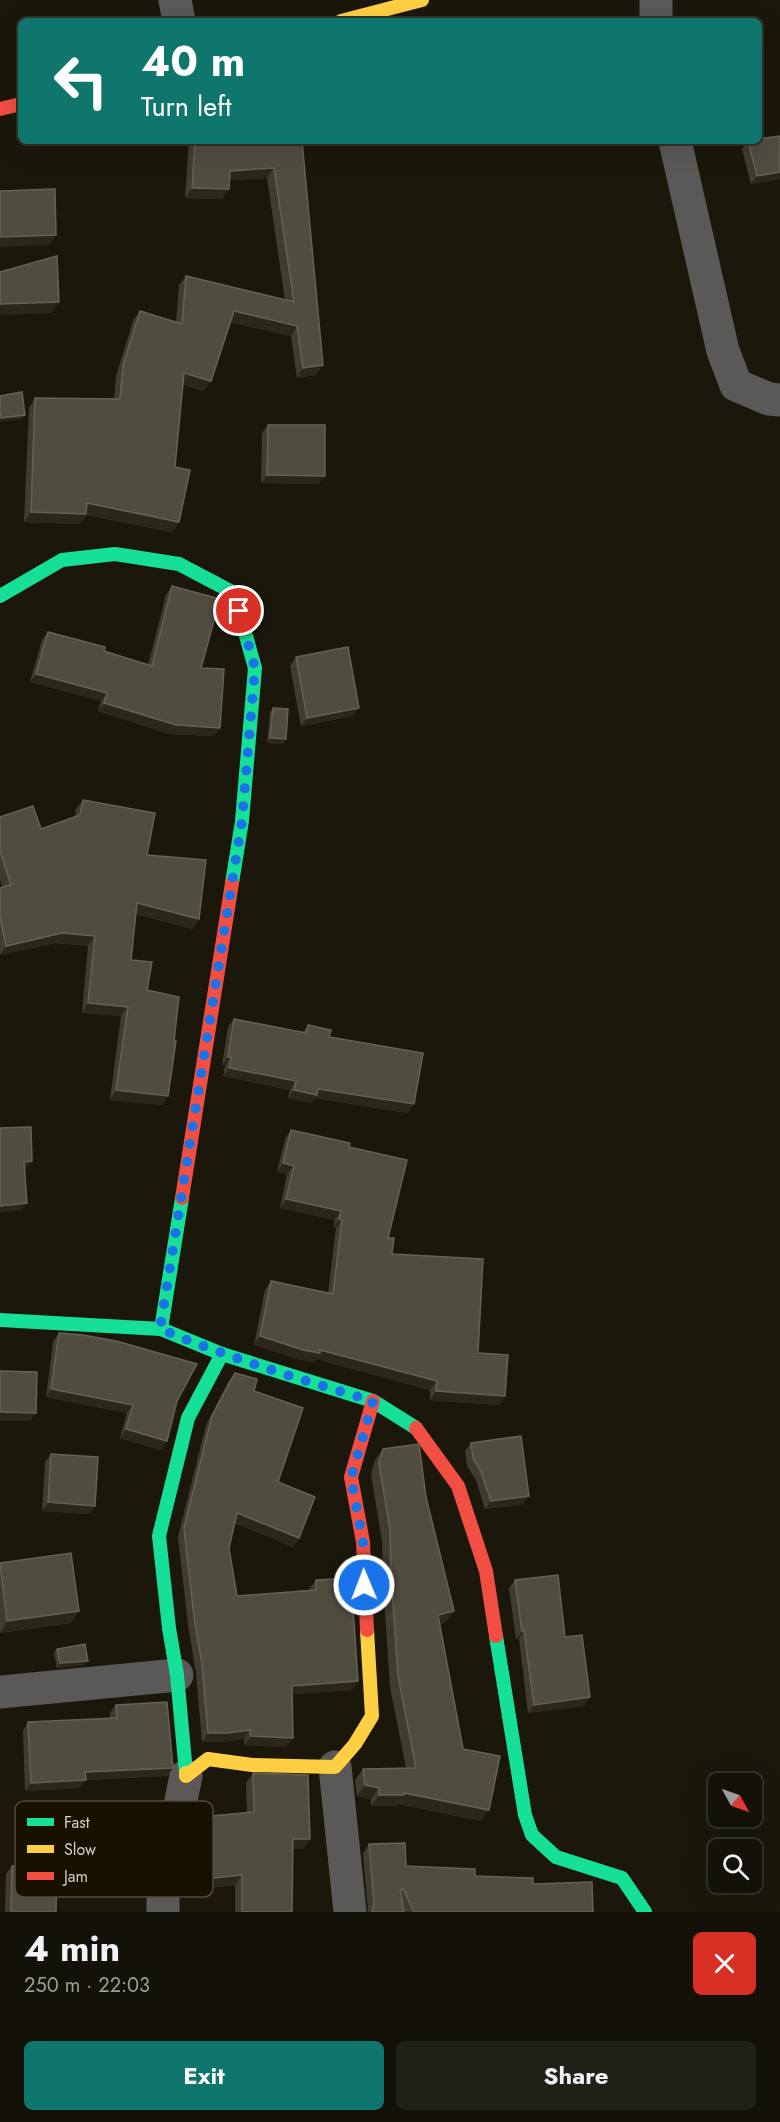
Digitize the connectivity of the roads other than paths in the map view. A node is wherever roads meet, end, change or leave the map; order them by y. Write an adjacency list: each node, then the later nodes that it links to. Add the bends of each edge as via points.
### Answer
1 (175, 0): 4 (street)
2 (422, 0): 5 (street)
3 (656, 0): 6 (street)
4 (178, 18)
5 (353, 18)
6 (656, 18)
7 (18, 105): 8 (street)
8 (0, 109)
9 (676, 144): 10 (street, via 723,351 736,385)
10 (780, 400)
11 (0, 596): 13 (street, via 62,560 115,554 179,564 234,593 255,668 242,821)
12 (0, 1320): 13 (street)
13 (160, 1329): 14 (street)
14 (222, 1354): 15 (street); 16 (street, via 188,1418 159,1536)
15 (373, 1401): 18 (street, via 351,1478 363,1542 372,1716); 22 (street, via 417,1429 458,1486 486,1571 525,1815 532,1835 556,1857 622,1878)
16 (177, 1675): 17 (street); 19 (street)
17 (0, 1692)
18 (335, 1767): 19 (street, via 252,1765 208,1759); 21 (street)
19 (186, 1776): 20 (street)
20 (181, 1801)
21 (350, 1912)
22 (645, 1912)

